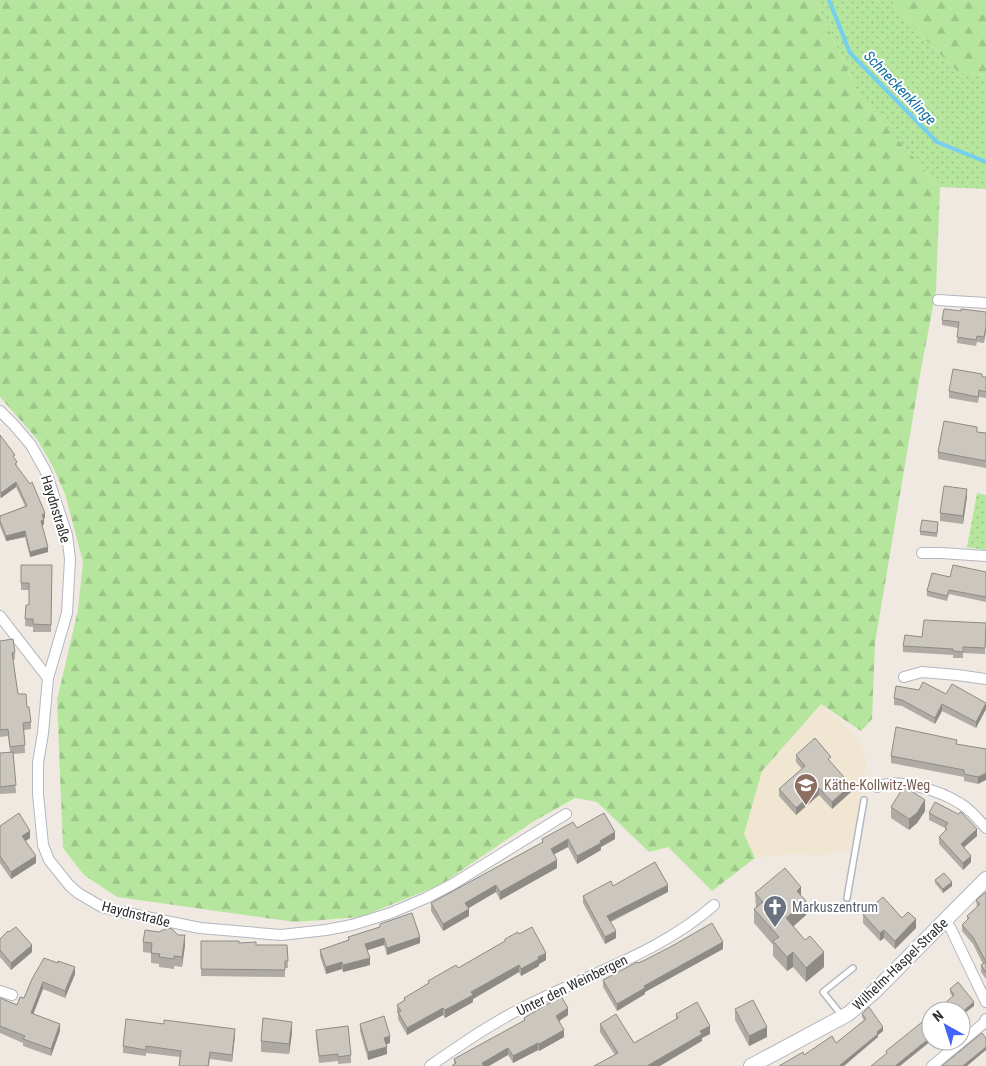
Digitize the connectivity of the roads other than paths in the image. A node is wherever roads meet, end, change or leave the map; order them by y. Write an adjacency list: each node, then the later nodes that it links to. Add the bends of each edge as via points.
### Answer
1 (938, 300): 2 (street)
2 (986, 303)
3 (0, 411): 8 (street, Haydnstraße, via 31,445 46,472 66,535 70,560 67,613)
4 (922, 553): 5 (street)
5 (986, 556)
6 (0, 616): 8 (street)
7 (904, 677): 9 (street, via 922,672)
8 (48, 678): 12 (street, Haydnstraße, via 38,763 43,845 49,860 70,885 91,901 117,911 200,928 281,935 343,926 426,898)
9 (986, 679)
10 (877, 787): 13 (street, via 886,782 937,792 963,804)
11 (864, 800): 15 (lane)
12 (566, 814)
13 (986, 828)
14 (986, 879): 17 (street, Wilhelm-Haspel-Straße)
15 (847, 898)
16 (714, 905): 24 (street, Unter den Weinbergen, via 686,928 530,1004 484,1029)
17 (945, 921): 21 (street); 22 (street, Wilhelm-Haspel-Straße, via 873,993)
18 (853, 968): 22 (lane, via 823,992)
19 (0, 990): 20 (street)
20 (12, 995)
21 (986, 1002)
22 (843, 1017): 25 (street, Wilhelm-Haspel-Straße)
23 (986, 1019): 26 (street)
24 (430, 1066)
25 (751, 1066)
26 (932, 1066)

